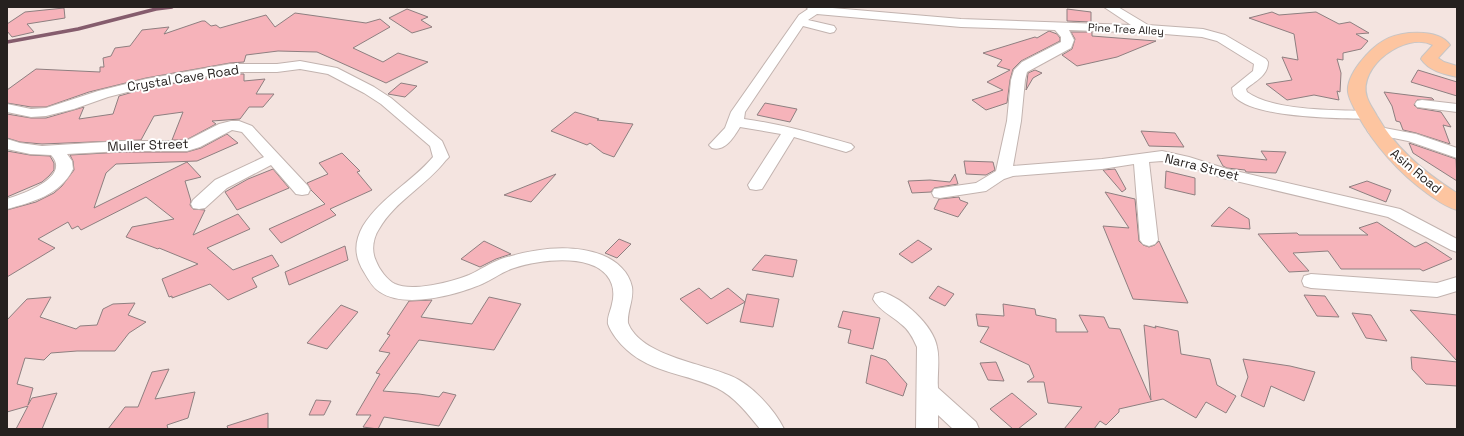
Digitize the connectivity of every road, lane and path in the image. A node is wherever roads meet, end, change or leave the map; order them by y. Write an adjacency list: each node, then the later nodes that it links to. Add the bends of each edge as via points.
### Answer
1 (1110, 7): 6 (street)
2 (814, 9): 3 (street); 4 (street, Pine Tree Alley, via 961,23)
3 (801, 22): 5 (street); 13 (street, via 738,112)
4 (1058, 26): 6 (street, Pine Tree Alley); 23 (street, via 1068,37 1066,45 1024,67 1018,80 1014,121)
5 (830, 29)
6 (1147, 29): 14 (street, Pine Tree Alley, via 1211,35 1231,43 1261,62 1260,72 1240,88 1240,94 1250,102 1274,108 1328,113)
7 (1457, 37): 8 (main road)
8 (1438, 41): 9 (main road, via 1442,45 1441,48 1432,53 1429,59 1438,66); 14 (main road, Asin Road, via 1417,37 1391,42 1362,70 1357,85 1357,96)
9 (1457, 72)
10 (1422, 104): 12 (street)
11 (7, 108): 36 (street, Crystal Cave Road, via 31,113 46,112 135,85 230,68 300,66 332,71 386,101 437,144 440,151 441,158 384,210 370,228 363,249 368,265 386,288 399,292 422,293 454,288 476,280 496,268 519,261 551,256 593,258 609,267 623,283 624,294 618,322 634,345 650,357 724,382 738,390)
12 (1457, 108)
13 (737, 122): 15 (street); 17 (street)
14 (1371, 122): 20 (street); 29 (main road, Asin Road, via 1386,146 1407,167)
15 (790, 131): 18 (street); 24 (street)
16 (7, 144): 19 (street, Muller Street, via 17,148)
17 (717, 145)
18 (846, 147)
19 (56, 151): 21 (street, Muller Street, via 102,147 187,146 226,126 241,125); 27 (street, via 66,168 55,182 44,192)
20 (1457, 153)
21 (273, 158): 25 (street, Muller Street); 28 (street, via 221,184)
22 (1141, 158): 23 (street, Narra Street); 30 (street); 31 (street, Narra Street, via 1171,157 1223,173 1394,213)
23 (1004, 173): 26 (street, Narra Street, via 980,187)
24 (756, 185)
25 (302, 190)
26 (940, 193)
27 (7, 204)
28 (199, 204)
29 (1457, 204)
30 (1149, 240)
31 (1457, 246)
32 (1311, 281): 33 (street, via 1437,290)
33 (1457, 284)
34 (882, 299): 35 (street, via 909,319 920,331 927,348)
35 (926, 390): 37 (street); 38 (street)
36 (774, 429)
37 (927, 429)
38 (968, 429)

